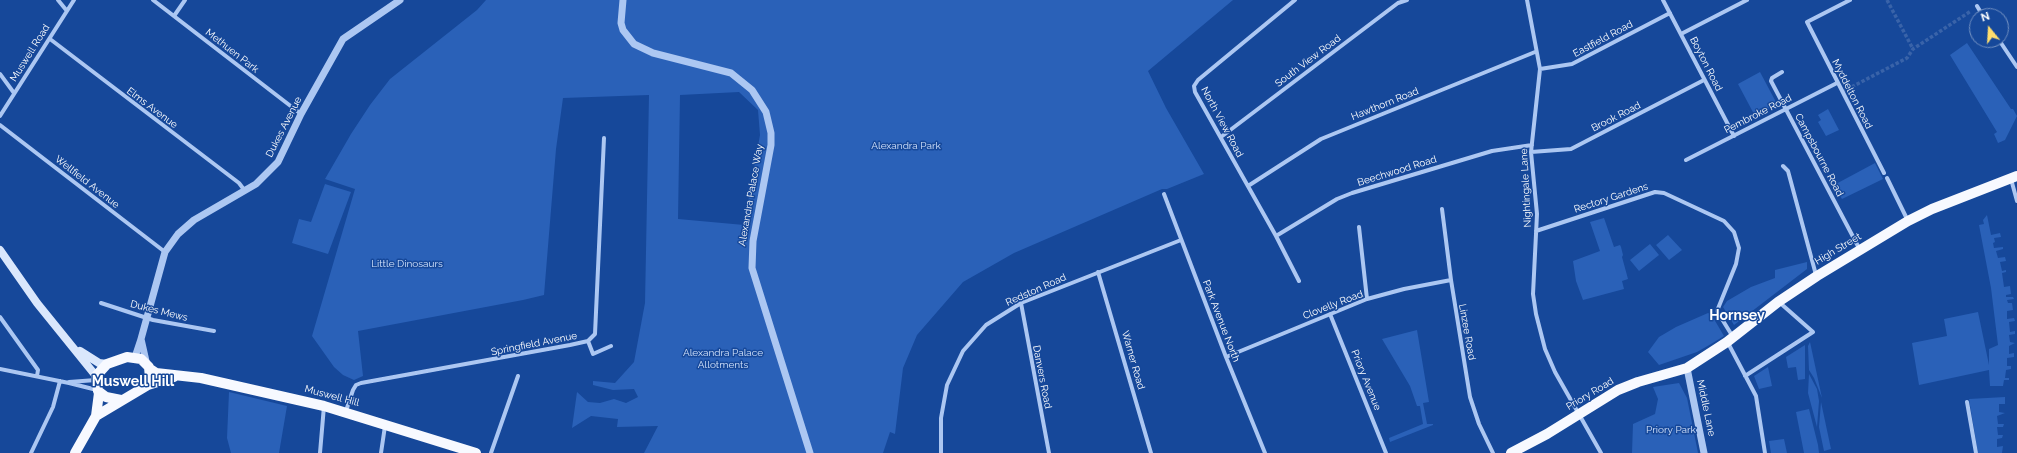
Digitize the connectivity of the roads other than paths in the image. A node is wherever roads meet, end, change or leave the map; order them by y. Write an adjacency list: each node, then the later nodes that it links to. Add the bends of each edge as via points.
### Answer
1 (58, 0): 13 (street)
2 (74, 0): 13 (street, Muswell Road)
3 (153, 0): 15 (street, Methuen Park)
4 (185, 0): 15 (street)
5 (398, 0): 28 (street, Dukes Avenue, via 343,40)
6 (623, 0): 100 (street, Alexandra Palace Way, via 621,24 634,44 653,53 731,72 752,90 766,112 771,128 771,145 751,250 752,268)
7 (1295, 0): 32 (street, North View Road, via 1194,86)
8 (1406, 0): 32 (street, South View Road, via 1398,3)
9 (1527, 0): 19 (street, Nightingale Lane)
10 (1663, 0): 14 (street, Boyton Road)
11 (1747, 0): 16 (street)
12 (1850, 0): 25 (street, Myddelton Road, via 1807,22)
13 (67, 11): 17 (street, Muswell Road)
14 (1670, 13): 16 (street, Boyton Road); 21 (street, Eastfield Road, via 1572,64)
15 (174, 16): 28 (street, Methuen Park)
16 (1681, 34): 24 (street, Boyton Road)
17 (50, 39): 26 (street, Muswell Road); 42 (street, Elms Avenue, via 239,183)
18 (2004, 48): 20 (street)
19 (1535, 52): 21 (street, Nightingale Lane); 41 (street, Hawthorn Road, via 1321,138)
20 (2017, 67)
21 (1540, 69): 34 (street, Nightingale Lane)
22 (1782, 72): 27 (street, Campsbourne Road, via 1771,79)
23 (0, 74): 26 (street)
24 (1704, 80): 31 (street, Boyton Road); 35 (street, Brook Road, via 1572,149)
25 (1837, 83): 27 (street, Pembroke Road); 38 (street, Myddelton Road)
26 (14, 93): 29 (street, Muswell Road)
27 (1786, 109): 31 (street, Pembroke Road); 52 (street, Campsbourne Road)
28 (302, 114): 42 (street, Dukes Avenue, via 278,162 256,184)
29 (0, 116)
30 (0, 125): 53 (street, Wellfield Avenue)
31 (1734, 136): 36 (street, Pembroke Road)
32 (1221, 137): 41 (street, North View Road)
33 (604, 138): 68 (street, Springfield Avenue, via 597,326 595,334)
34 (1532, 145): 35 (street, Nightingale Lane); 49 (street, Beechwood Road, via 1492,151 1352,193)
35 (1531, 152): 48 (street, Nightingale Lane, via 1537,214)
36 (1686, 160)
37 (1783, 166): 55 (street, via 1788,171)
38 (1884, 173)
39 (1887, 178): 46 (street)
40 (2014, 178): 44 (street); 46 (main road, High Street, via 1932,209)
41 (1248, 186): 49 (street, North View Road)
42 (245, 191): 53 (street, Dukes Avenue, via 194,220 178,234)
43 (1164, 194): 50 (street, Park Avenue North)
44 (2017, 201)
45 (1442, 209): 56 (street, Linzee Road)
46 (1908, 221): 52 (main road, High Street)
47 (1359, 226): 58 (street)
48 (1536, 231): 67 (street, Rectory Gardens, via 1655,192 1664,193 1724,221 1734,232 1739,248 1736,264 1717,310); 90 (street, Nightingale Lane, via 1533,294 1536,314 1545,349 1555,372)
49 (1276, 236): 57 (street, North View Road)
50 (1180, 240): 54 (street, Redston Road); 72 (street, Park Avenue North)
51 (0, 250): 70 (main road, via 37,303)
52 (1860, 250): 55 (main road, High Street)
53 (165, 252): 64 (street, Dukes Avenue)
54 (1098, 272): 61 (street, Redston Road); 103 (street, Warner Road)
55 (1817, 276): 59 (main road, High Street)
56 (1451, 280): 58 (street, Clovelly Road); 106 (street, Linzee Road, via 1470,397)
57 (1299, 282)
58 (1368, 299): 62 (street, Clovelly Road)
59 (1778, 302): 67 (main road, High Street); 80 (street, via 1813,332)
60 (101, 303): 64 (street, Dukes Mews)
61 (1021, 303): 101 (street, Redston Road, via 986,325 963,351 947,385 942,418); 102 (street, Danvers Road)
62 (1330, 314): 72 (street, Clovelly Road); 105 (street, Priory Avenue)
63 (0, 317): 77 (street, via 38,370)
64 (146, 318): 65 (street, Dukes Mews); 66 (street, Dukes Avenue)
65 (214, 331)
66 (141, 339): 71 (street, Dukes Avenue); 74 (street, Dukes Avenue)
67 (1730, 340): 75 (main road, High Street); 80 (street, Rectory Gardens)
68 (588, 341): 69 (street, via 593,354); 89 (street, Springfield Avenue, via 361,383 353,390)
69 (611, 346)
70 (76, 349): 73 (main road, via 99,363); 81 (main road)
71 (135, 356): 73 (main road); 74 (main road)
72 (1226, 357): 104 (street, Park Avenue North)
73 (107, 364): 81 (main road)
74 (148, 365): 78 (main road, Muswell Hill, via 156,373); 84 (main road)
75 (1687, 368): 90 (main road, Priory Road, via 1618,390); 108 (street, Middle Lane)
76 (0, 369): 77 (street)
77 (37, 376): 82 (street)
78 (178, 376): 84 (main road, Muswell Hill); 88 (main road, Muswell Hill, via 201,378)
79 (518, 376): 99 (street)
80 (1745, 376): 109 (street, Rectory Gardens, via 1756,396)
81 (96, 378): 83 (street); 85 (main road)
82 (60, 380): 83 (street); 94 (street, via 53,407)
83 (69, 382): 85 (street)
84 (148, 385): 86 (main road, Muswell Hill)
85 (99, 392): 86 (main road, via 112,399); 91 (main road)
86 (121, 400): 91 (main road, Muswell Hill)
87 (1967, 402): 110 (street)
88 (324, 406): 89 (main road, Muswell Hill); 96 (street)
89 (346, 412): 92 (main road, Muswell Hill)
90 (1580, 414): 93 (main road, Priory Road); 107 (street, Nightingale Lane)
91 (96, 416): 95 (main road)
92 (385, 425): 97 (street); 98 (main road, Muswell Hill)
93 (1517, 452)
94 (31, 453)
95 (75, 453)
96 (320, 453)
97 (381, 453)
98 (476, 453)
99 (491, 453)
100 (810, 453)
101 (941, 453)
102 (1049, 453)
103 (1151, 453)
104 (1265, 453)
105 (1386, 453)
106 (1492, 453)
107 (1601, 453)
108 (1704, 453)
109 (1765, 453)
110 (1976, 453)

